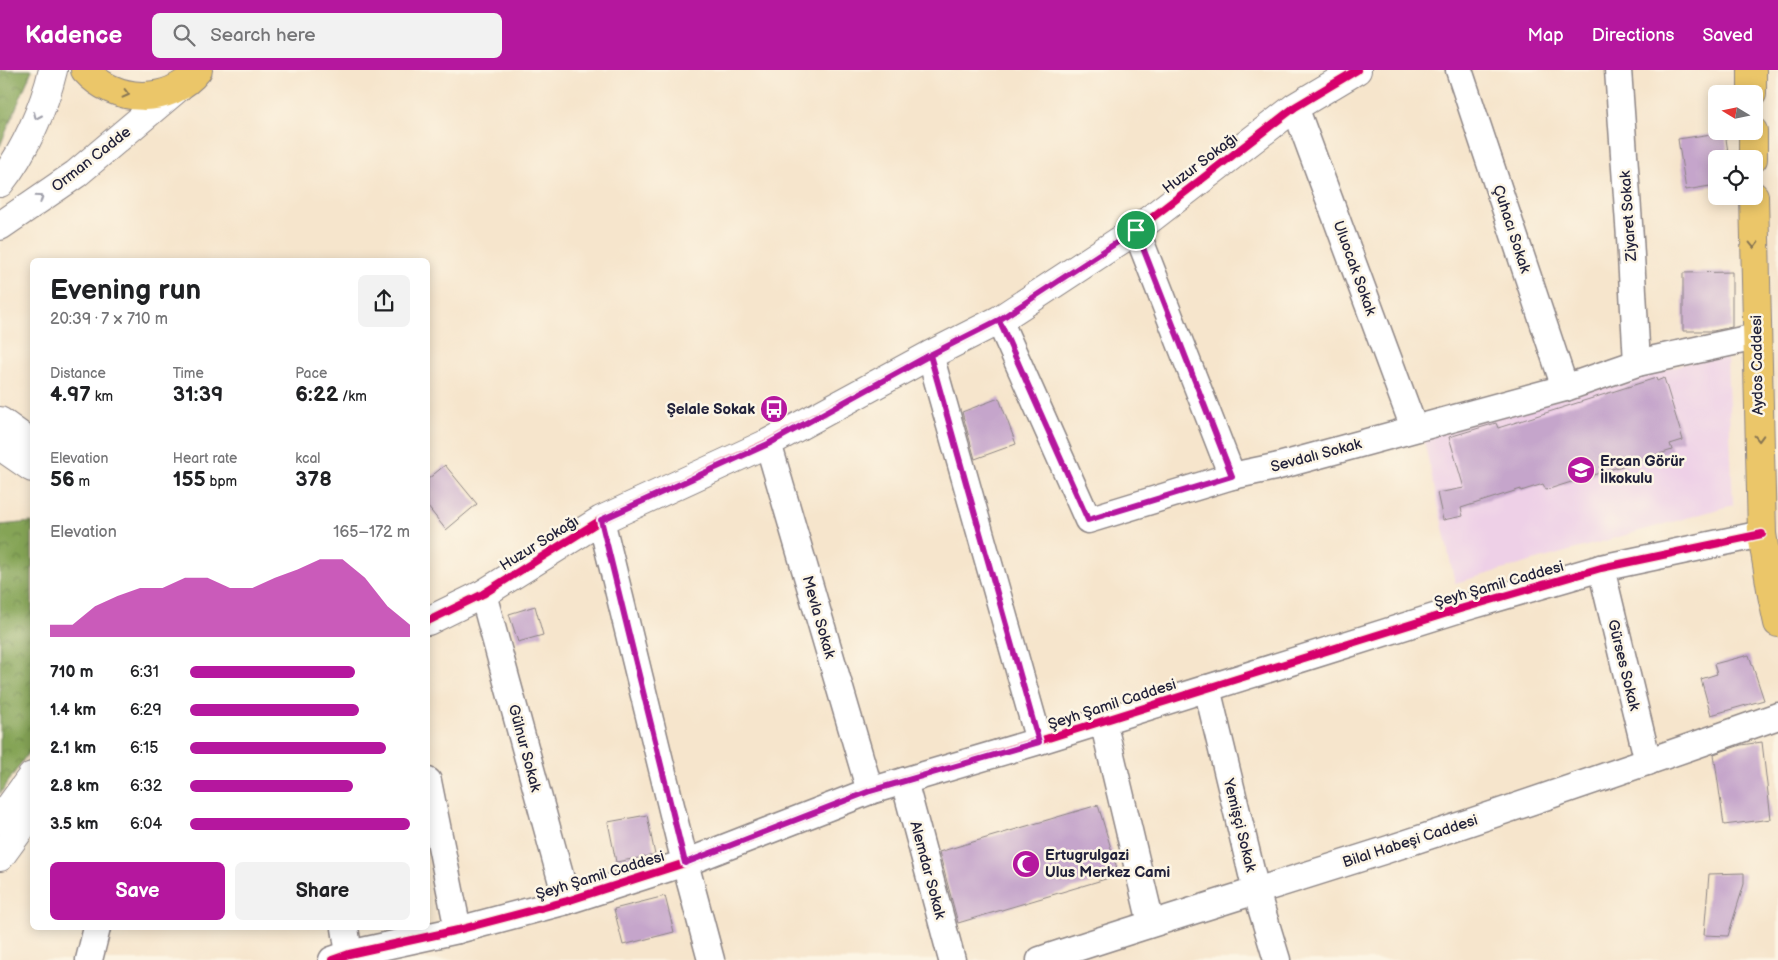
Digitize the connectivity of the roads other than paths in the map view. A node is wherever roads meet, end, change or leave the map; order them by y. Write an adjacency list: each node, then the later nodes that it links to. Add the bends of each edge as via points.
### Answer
1 (53, 70): 10 (street, one-way to 10, via 48,91 24,145)
2 (85, 70): 7 (main road, one-way to 7, via 112,91 134,96 157,95)
3 (1357, 70): 9 (street, Huzur Sokağı)
4 (1459, 70): 18 (street, Çuhacı Sokak)
5 (1618, 70): 17 (street, Ziyaret Sokak)
6 (1752, 70): 8 (main road)
7 (193, 75): 12 (street, Orman Cadde, one-way to 7, via 76,174)
8 (1752, 85)
9 (1295, 107): 13 (street, Huzur Sokağı); 20 (street, Uluocak Sokak)
10 (0, 183)
11 (1754, 205): 15 (main road, Aydos Caddesi, one-way to 15)
12 (0, 226)
13 (1136, 230): 14 (street, Huzur Sokağı); 25 (street)
14 (999, 320): 16 (street, Huzur Sokağı); 25 (street, Sevdalı Sokak, via 1088,520)
15 (1756, 337): 17 (street, Sevdalı Sokak); 27 (main road, Aydos Caddesi, one-way to 27)
16 (930, 355): 22 (street, Huzur Sokağı); 35 (street)
17 (1637, 363): 18 (street, Sevdalı Sokak)
18 (1565, 388): 20 (street, Sevdalı Sokak)
19 (0, 421): 21 (street)
20 (1414, 428): 25 (street, Sevdalı Sokak)
21 (30, 443)
22 (768, 444): 26 (street, Huzur Sokağı); 40 (street, Mevla Sokak)
23 (0, 446): 24 (street)
24 (30, 467)
25 (1232, 476)
26 (601, 520): 29 (street, Huzur Sokağı); 44 (street)
27 (1762, 534): 28 (street, Şeyh Şamil Caddesi); 31 (main road, Aydos Caddesi)
28 (1601, 568): 32 (street, Şeyh Şamil Caddesi); 36 (street, Gürses Sokak)
29 (483, 594): 30 (street, Huzur Sokağı); 46 (street, Gülnur Sokak)
30 (430, 621)
31 (1778, 623)
32 (1208, 688): 34 (street, Şeyh Şamil Caddesi); 45 (street, Yemişçi Sokak)
33 (1778, 716): 36 (street, Bilal Habeşi Caddesi)
34 (1103, 721): 35 (street, Şeyh Şamil Caddesi); 47 (street)
35 (1039, 742): 38 (street, Şeyh Şamil Caddesi)
36 (1648, 762): 45 (street, Bilal Habeşi Caddesi)
37 (30, 779): 42 (street)
38 (904, 781): 40 (street, Şeyh Şamil Caddesi); 54 (street, Alemdar Sokak)
39 (430, 791): 50 (street)
40 (870, 791): 44 (street, Şeyh Şamil Caddesi)
41 (30, 816): 43 (street)
42 (0, 820)
43 (0, 857)
44 (685, 863): 46 (street, Şeyh Şamil Caddesi); 53 (street)
45 (1256, 891): 47 (street, Bilal Habeşi Caddesi); 56 (street, Yemişçi Sokak)
46 (567, 901): 50 (street, Şeyh Şamil Caddesi)
47 (1151, 923): 55 (street, Bilal Habeşi Caddesi)
48 (96, 930): 52 (street)
49 (345, 930): 51 (street)
50 (458, 930): 51 (street, Şeyh Şamil Caddesi)
51 (341, 957)
52 (89, 960)
53 (711, 960)
54 (952, 960)
55 (1040, 960)
56 (1277, 960)

